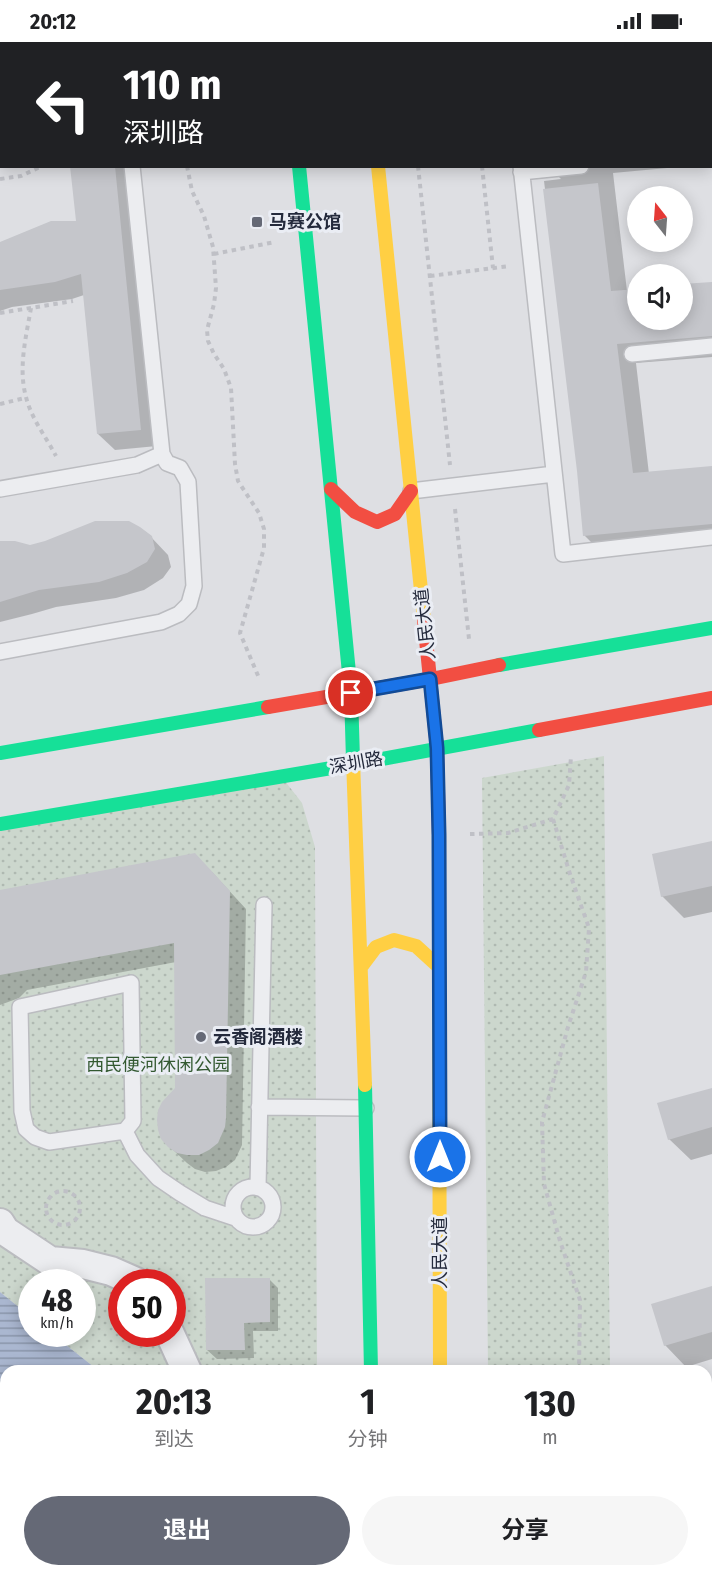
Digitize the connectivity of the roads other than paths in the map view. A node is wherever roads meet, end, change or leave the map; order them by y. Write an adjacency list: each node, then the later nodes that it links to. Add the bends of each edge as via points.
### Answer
1 (132, 168): 8 (lane)
2 (299, 168): 11 (main road)
3 (378, 168): 12 (main road, 人民大道)
4 (541, 168): 5 (lane)
5 (521, 169): 9 (lane)
6 (712, 346): 7 (lane)
7 (632, 354)
8 (162, 454): 10 (lane, via 137,465); 15 (lane, via 167,463 180,468 188,482 194,586 189,604 180,614 162,622)
9 (554, 474): 12 (lane); 13 (lane, via 563,554)
10 (0, 489)
11 (331, 489): 12 (main road, via 355,512 377,522 395,514); 17 (main road)
12 (411, 491): 16 (main road, 人民大道)
13 (712, 537)
14 (712, 628): 16 (main road)
15 (0, 652)
16 (430, 679): 17 (main road); 19 (main road, 人民大道)
17 (351, 693): 20 (main road); 21 (main road)
18 (712, 698): 19 (main road, 深圳路)
19 (437, 748): 21 (main road, 深圳路); 25 (main road, 人民大道)
20 (0, 753)
21 (355, 764): 22 (main road, 深圳路); 24 (main road)
22 (0, 824)
23 (264, 905): 26 (lane)
24 (361, 967): 25 (main road, via 376,946 394,940 416,946); 27 (main road)
25 (439, 967): 36 (main road, 人民大道)
26 (259, 1107): 27 (lane); 29 (lane)
27 (366, 1107): 35 (main road)
28 (125, 1131): 28 (lane, via 133,1121 131,983 20,1007 22,1111 26,1129 49,1142); 30 (lane, via 137,1155 158,1178 205,1208)
29 (258, 1187): 30 (lane, via 238,1193 233,1205); 30 (lane, via 272,1200 269,1219 246,1227)
30 (236, 1218)
31 (0, 1223): 32 (street, via 5,1231 50,1261)
32 (108, 1270)
33 (176, 1347): 34 (street)
34 (184, 1365)
35 (371, 1365)
36 (440, 1365)

